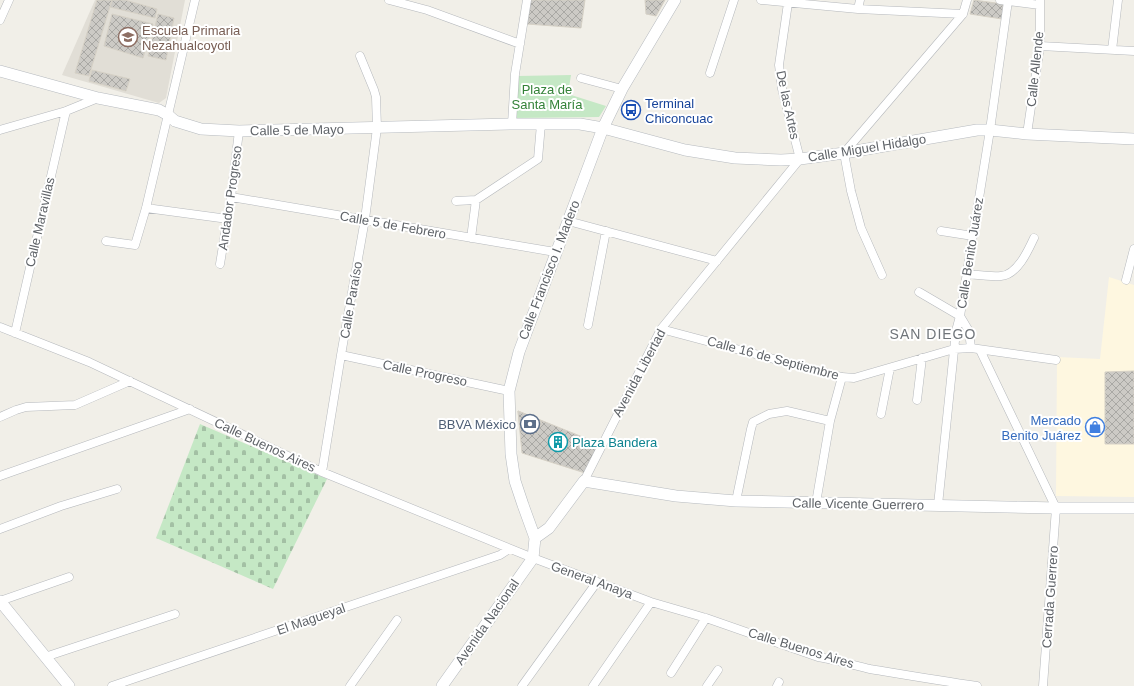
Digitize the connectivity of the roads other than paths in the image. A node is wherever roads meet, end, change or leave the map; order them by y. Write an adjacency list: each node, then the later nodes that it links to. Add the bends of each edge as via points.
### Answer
1 (9, 0): 16 (street)
2 (195, 0): 28 (street)
3 (389, 0): 17 (street, via 427,10)
4 (527, 0): 17 (street)
5 (675, 0): 25 (main road, Calle Francisco I. Madero)
6 (734, 0): 23 (street)
7 (761, 0): 12 (street)
8 (860, 0): 14 (street)
9 (967, 0): 15 (street)
10 (1118, 0): 19 (street)
11 (1004, 1): 13 (street); 34 (street, Calle Benito Juárez)
12 (788, 3): 14 (street); 39 (street, De las Artes, via 779,64 782,90)
13 (1040, 3): 18 (street, Calle Allende)
14 (858, 9): 15 (street)
15 (964, 14): 38 (street)
16 (0, 20)
17 (520, 44): 29 (street)
18 (1040, 46): 19 (street); 36 (street, Calle Allende)
19 (1112, 50): 20 (street)
20 (1134, 51)
21 (360, 56): 31 (street, Calle Paraíso, via 376,97)
22 (0, 71): 26 (main road, Calle 5 de Mayo)
23 (710, 72)
24 (581, 78): 25 (street)
25 (622, 90): 32 (main road, Calle Francisco I. Madero)
26 (98, 98): 27 (street); 28 (main road, Calle 5 de Mayo, via 159,110)
27 (66, 111): 33 (street); 65 (street, Calle Maravillas)
28 (168, 115): 35 (main road, Calle 5 de Mayo, via 175,121 201,129); 43 (street)
29 (512, 124): 30 (main road, Calle 5 de Mayo); 31 (main road, Calle 5 de Mayo)
30 (540, 124): 32 (main road, Calle 5 de Mayo, via 580,124); 41 (street, via 538,159)
31 (378, 128): 35 (main road, Calle 5 de Mayo); 45 (street, Calle Paraíso)
32 (603, 128): 39 (main road, Calle Miguel Hidalgo, via 685,150 735,158); 46 (main road, Calle Francisco I. Madero)
33 (0, 130)
34 (990, 130): 36 (main road, Calle Miguel Hidalgo); 38 (main road, Calle Miguel Hidalgo, via 977,130); 49 (street, Calle Benito Juárez)
35 (239, 131): 40 (street, Andador Progreso)
36 (1027, 134): 37 (main road, Calle Miguel Hidalgo)
37 (1134, 139)
38 (844, 153): 39 (main road, Calle Miguel Hidalgo); 58 (street, via 861,228)
39 (800, 159): 55 (street, Avenida Libertad)
40 (231, 197): 44 (street, Andador Progreso); 45 (street, Calle 5 de Febrero)
41 (476, 200): 42 (street); 50 (street)
42 (456, 201)
43 (146, 208): 44 (street); 52 (street, via 135,245)
44 (228, 219): 56 (street, Andador Progreso)
45 (365, 219): 50 (street, Calle 5 de Febrero); 69 (street, Calle Paraíso)
46 (568, 221): 47 (street); 54 (main road, Calle Francisco I. Madero)
47 (606, 231): 55 (street); 62 (street)
48 (941, 231): 49 (street)
49 (973, 236): 57 (street, Calle Benito Juárez)
50 (471, 238): 54 (street, Calle 5 de Febrero)
51 (1034, 238): 57 (street, via 1026,256 1011,273 1001,276)
52 (106, 241)
53 (1134, 249): 59 (street)
54 (555, 252): 75 (main road, Calle Francisco I. Madero, via 519,352)
55 (717, 261): 64 (street, Avenida Libertad)
56 (220, 264)
57 (967, 274): 61 (street, Calle Benito Juárez)
58 (882, 275)
59 (1126, 280)
60 (919, 292): 61 (street)
61 (960, 316): 66 (street, via 969,330); 67 (street, Calle Benito Juárez)
62 (588, 325)
63 (0, 327): 65 (street, Calle Buenos Aires)
64 (661, 329): 73 (street, Calle 16 de Septiembre); 83 (street, Avenida Libertad)
65 (15, 333): 74 (street, Calle Buenos Aires)
66 (971, 348): 67 (street, Calle 16 de Septiembre); 68 (street, Calle 16 de Septiembre)
67 (954, 349): 70 (street, Calle 16 de Septiembre); 87 (street, Calle Benito Juárez)
68 (980, 350): 71 (street, Calle 16 de Septiembre); 88 (street)
69 (341, 355): 75 (street, Calle Progreso); 81 (street, Calle Paraíso)
70 (922, 358): 72 (street, Calle 16 de Septiembre); 76 (street)
71 (1056, 360)
72 (890, 368): 73 (street, Calle 16 de Septiembre, via 854,378); 78 (street)
73 (842, 377): 80 (street)
74 (130, 382): 77 (street, Calle Buenos Aires); 79 (street, via 75,405 26,407)
75 (509, 391): 91 (main road, Calle Francisco I. Madero, via 511,454 515,481)
76 (917, 400)
77 (190, 409): 81 (street, Calle Buenos Aires); 82 (street)
78 (882, 414)
79 (0, 417)
80 (830, 421): 85 (street, via 787,411 769,414 753,422); 86 (street)
81 (322, 472): 92 (street, Calle Buenos Aires)
82 (0, 476)
83 (584, 481): 85 (main road, Calle Vicente Guerrero, via 676,496); 91 (main road, Avenida Libertad, via 549,528)
84 (117, 489): 90 (street, via 61,506)
85 (736, 502): 86 (main road, Calle Vicente Guerrero)
86 (816, 503): 87 (main road, Calle Vicente Guerrero)
87 (938, 505): 88 (main road, Calle Vicente Guerrero)
88 (1056, 508): 89 (main road, Calle Vicente Guerrero); 113 (street, Cerrada Guerrero)
89 (1134, 508)
90 (0, 529)
91 (535, 538): 93 (main road, Calle Francisco I. Madero)
92 (509, 549): 93 (street, Calle Buenos Aires); 106 (street, El Magueyal, via 500,555)
93 (533, 558): 95 (street, General Anaya); 108 (main road, Avenida Nacional)
94 (69, 577): 96 (street)
95 (597, 582): 97 (street, General Anaya); 109 (street)
96 (0, 601): 101 (main road)
97 (651, 602): 99 (street, Calle Buenos Aires); 110 (street)
98 (175, 614): 101 (street)
99 (706, 618): 103 (street); 104 (street, Calle Buenos Aires, via 818,657)
100 (397, 620): 107 (street)
101 (45, 657): 105 (main road)
102 (718, 670): 111 (street)
103 (672, 673)
104 (925, 682): 112 (street, Calle Buenos Aires)
105 (69, 686)
106 (112, 686)
107 (350, 686)
108 (442, 686)
109 (522, 686)
110 (593, 686)
111 (707, 686)
112 (977, 686)
113 (1043, 686)

